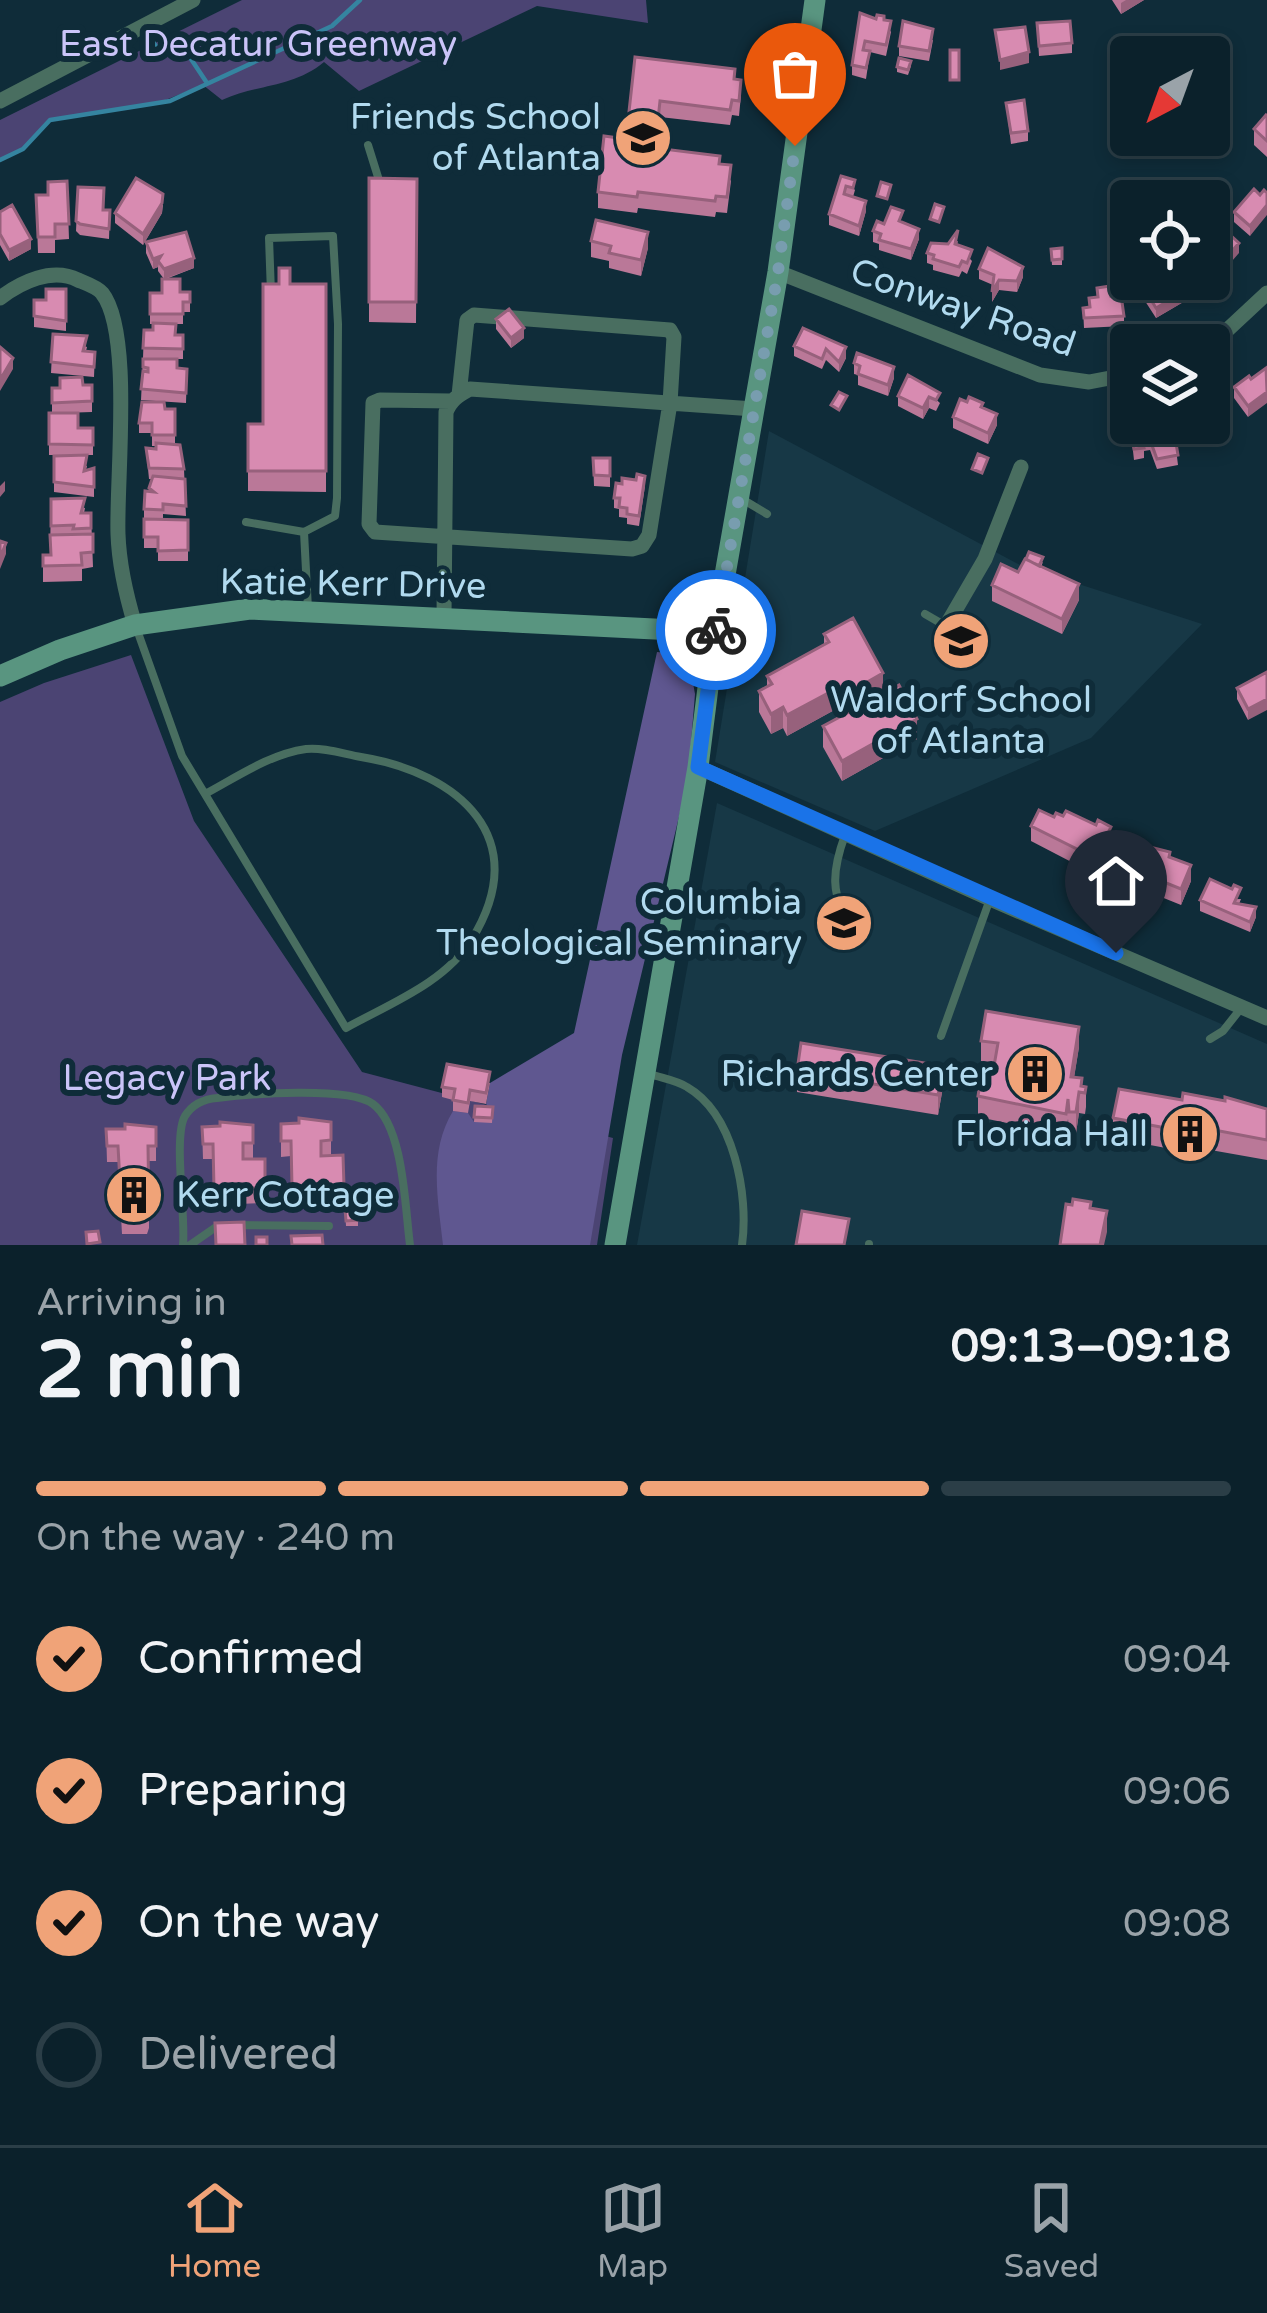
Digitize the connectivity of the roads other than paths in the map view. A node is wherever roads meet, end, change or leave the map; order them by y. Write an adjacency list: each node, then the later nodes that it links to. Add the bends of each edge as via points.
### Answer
1 (193, 0): 3 (street)
2 (815, 0): 6 (main road)
3 (0, 101)
4 (368, 145): 5 (lane)
5 (378, 177)
6 (778, 272): 11 (street, Conway Road, via 1040,375); 14 (main road)
7 (1267, 293): 10 (street)
8 (271, 296): 19 (lane, via 269,238 333,236 337,499 335,516)
9 (0, 298): 24 (street, via 43,277 106,285 116,324 118,537)
10 (1230, 327)
11 (1110, 378)
12 (455, 398): 13 (street, via 470,389); 13 (street, via 463,332 475,315 670,330); 20 (street, via 446,412); 20 (street, via 380,400 371,410 369,524 375,532)
13 (670, 404): 14 (street); 20 (street, via 642,546)
14 (754, 409): 16 (main road)
15 (1021, 467): 25 (street, via 985,559)
16 (739, 497): 17 (lane); 26 (main road)
17 (767, 514)
18 (246, 522): 19 (lane)
19 (304, 532): 21 (lane)
20 (444, 537): 23 (street)
21 (308, 611): 23 (main road, Katie Kerr Drive); 24 (main road, Katie Kerr Drive, via 250,609)
22 (925, 614): 25 (lane)
23 (444, 616): 26 (main road, Katie Kerr Drive)
24 (135, 626): 27 (main road, Katie Kerr Drive); 29 (lane, via 182,755)
25 (946, 626)
26 (715, 632): 28 (main road)
27 (0, 676)
28 (698, 767): 30 (street); 37 (main road)
29 (206, 794): 29 (lane, via 346,1028 438,977 471,941 494,892 496,849 481,819 441,782 400,763 309,748)
30 (845, 834): 31 (street); 32 (lane, via 834,889)
31 (990, 899): 33 (street); 35 (lane)
32 (854, 924)
33 (1242, 1007): 34 (street); 36 (lane)
34 (1267, 1018)
35 (941, 1036)
36 (1210, 1039)
37 (646, 1073): 41 (main road); 42 (lane, via 687,1087 721,1126 740,1184)
38 (329, 1226): 39 (lane, via 230,1225)
39 (186, 1245): 40 (lane, via 180,1132 187,1114 215,1098 303,1095 353,1095 387,1121)
40 (410, 1245)
41 (615, 1245)
42 (742, 1245)

